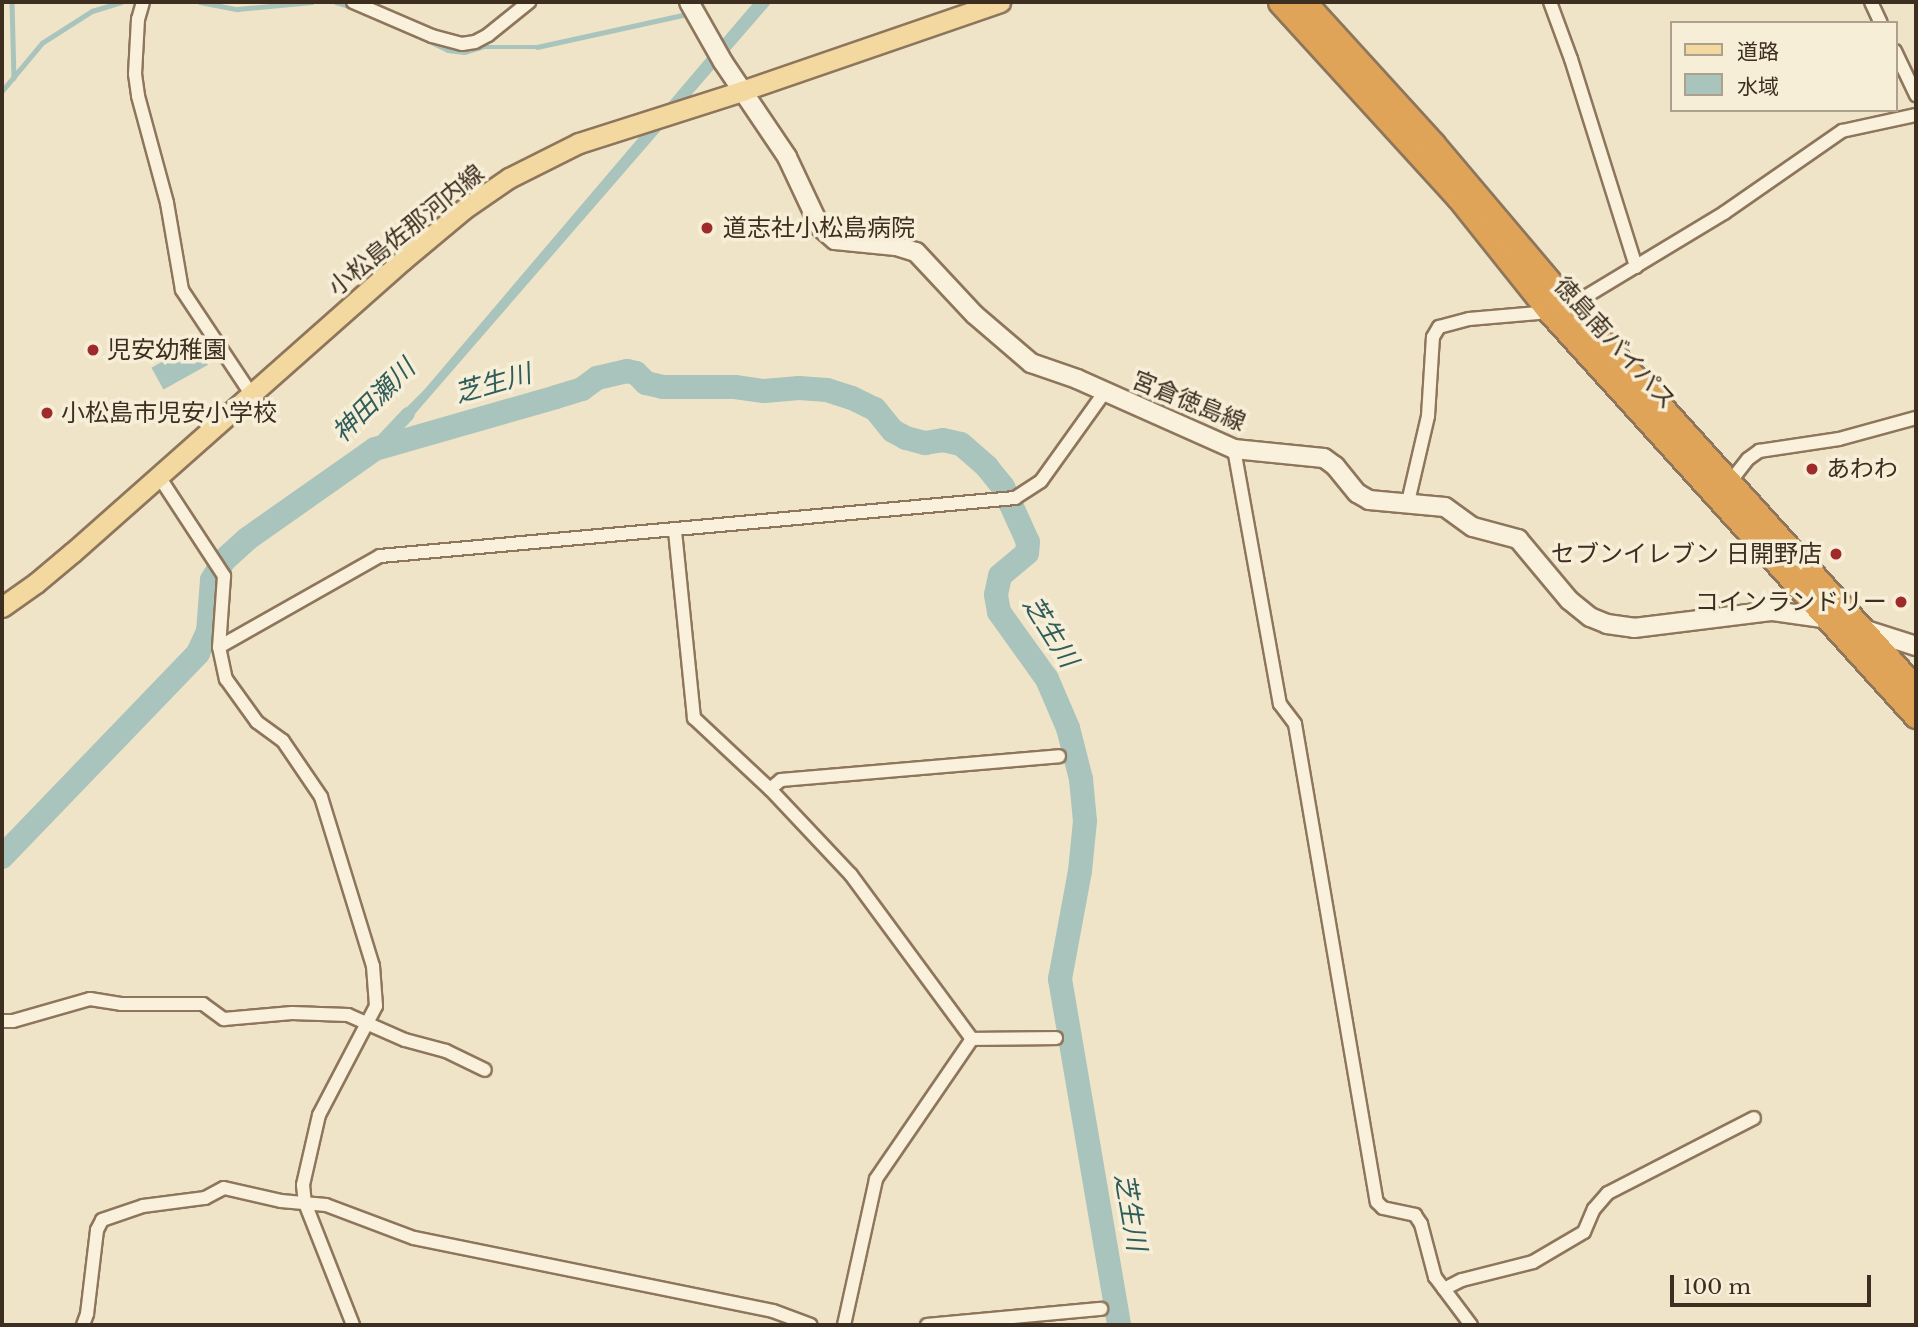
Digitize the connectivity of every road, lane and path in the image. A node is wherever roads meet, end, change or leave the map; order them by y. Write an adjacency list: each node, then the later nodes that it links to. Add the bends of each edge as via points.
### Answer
1 (143, 2): 18 (street, via 135,74 167,203 182,290)
2 (353, 2): 3 (street, via 461,44 488,35)
3 (529, 2)
4 (689, 2): 12 (main road, 宮倉徳島線)
5 (1000, 2): 12 (main road, 小松島佐那河内線)
6 (1280, 2): 16 (highway, 徳島南バイパス)
7 (1304, 2): 16 (highway, 徳島南バイパス, via 1433,144)
8 (1550, 2): 15 (street)
9 (1871, 2): 10 (street)
10 (1880, 21)
11 (1897, 55): 13 (street)
12 (742, 91): 17 (main road, 宮倉徳島線, via 792,165 820,227 835,240 916,252 975,316 1031,363); 18 (main road, 小松島佐那河内線, via 579,143 534,163 464,209)
13 (1916, 95)
14 (1916, 115): 15 (street, via 1842,131)
15 (1636, 267): 16 (street)
16 (1560, 309): 22 (highway, 徳島南バイパス); 23 (street, via 1439,327 1433,337 1428,416); 26 (highway, 徳島南バイパス)
17 (1104, 393): 20 (main road, 宮倉徳島線); 24 (street, via 1041,481 1010,499)
18 (251, 394): 21 (main road, 小松島佐那河内線)
19 (1916, 418): 22 (street, via 1839,439 1759,451)
20 (1234, 449): 23 (main road, 宮倉徳島線, via 1324,458 1369,500); 41 (street, via 1280,704 1295,724 1377,1202 1383,1208 1415,1215 1435,1277)
21 (158, 475): 25 (main road, 小松島佐那河内線, via 36,583); 29 (street, via 218,566)
22 (1730, 482): 27 (highway, 徳島南バイパス)
23 (1408, 502): 26 (main road, 宮倉徳島線, via 1445,507 1473,527 1518,539 1569,600 1607,624 1634,628 1773,611)
24 (675, 531): 29 (street, via 380,556); 33 (street, via 694,718)
25 (2, 607)
26 (1831, 619): 27 (main road, 宮倉徳島線); 31 (highway, 徳島南バイパス)
27 (1863, 629): 28 (main road, 宮倉徳島線); 30 (highway, 徳島南バイパス)
28 (1916, 646)
29 (219, 647): 35 (street, via 226,679 243,705 283,741 321,797 373,965 376,1006)
30 (1916, 689)
31 (1916, 716)
32 (1059, 756): 33 (street, via 781,780)
33 (770, 789): 37 (street, via 851,875)
34 (2, 1021): 35 (street, via 90,999 121,1004 203,1004 224,1019 302,1013 348,1015)
35 (368, 1022): 38 (street); 40 (street, via 319,1115 303,1185)
36 (1056, 1038): 37 (street)
37 (972, 1039): 46 (street, via 876,1179)
38 (485, 1070)
39 (1754, 1118): 41 (street, via 1608,1193 1594,1209 1584,1232 1533,1262)
40 (305, 1203): 43 (street, via 223,1188 205,1198 143,1206 102,1220); 44 (street); 45 (street, via 326,1205 414,1238 773,1311)
41 (1444, 1289): 48 (street)
42 (1101, 1309): 47 (street)
43 (83, 1325)
44 (353, 1325)
45 (811, 1325)
46 (844, 1325)
47 (927, 1325)
48 (1471, 1325)

